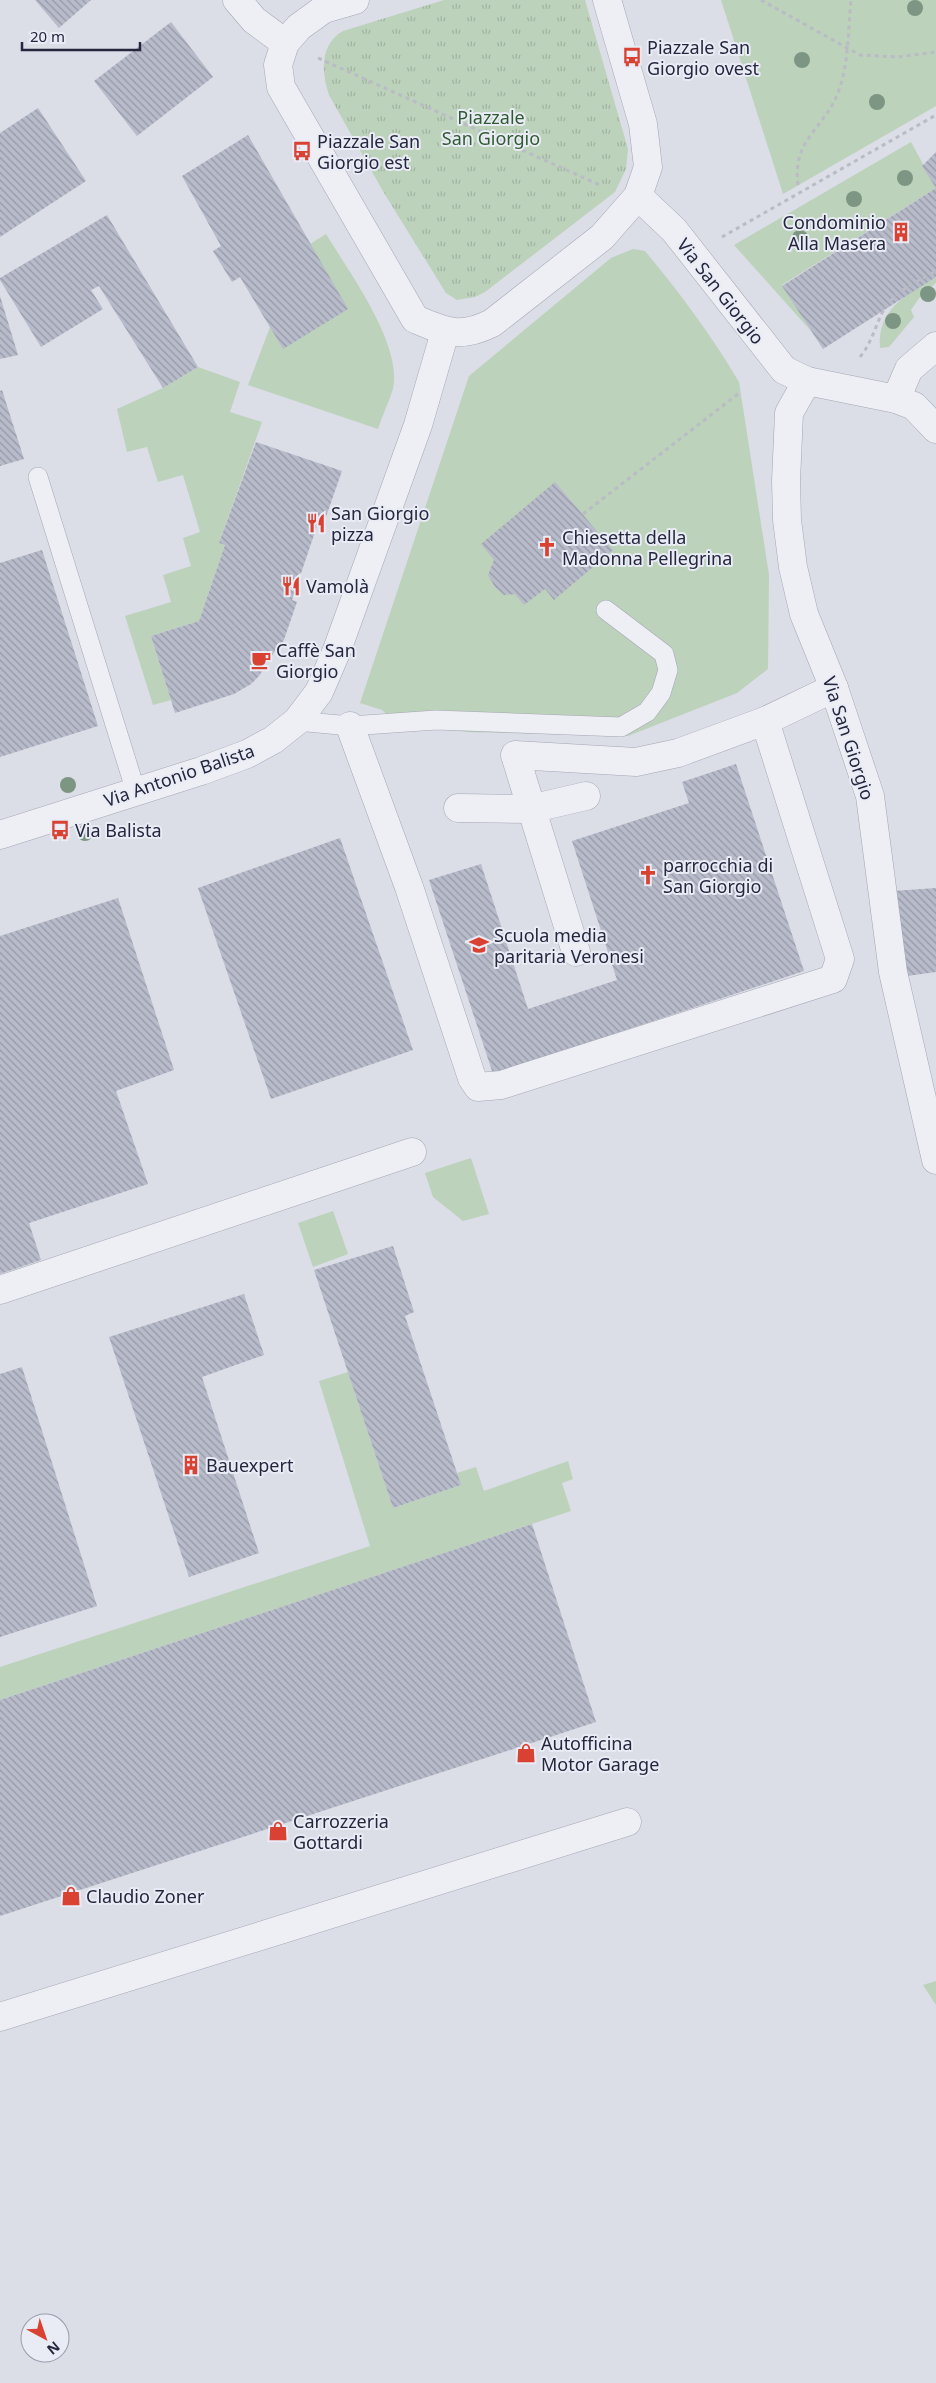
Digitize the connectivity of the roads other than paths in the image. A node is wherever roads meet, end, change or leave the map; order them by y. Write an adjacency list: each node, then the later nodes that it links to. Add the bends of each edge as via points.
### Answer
1 (237, 0): 4 (street, via 254,20)
2 (354, 0): 4 (street, via 324,9 299,27)
3 (607, 0): 5 (street, via 643,124 648,167)
4 (285, 43): 6 (street, via 278,65 279,74 281,87 296,115 415,319)
5 (638, 196): 6 (street, via 602,237 492,323 472,332); 8 (street, Via San Giorgio, via 674,230 784,370)
6 (445, 332): 14 (street, Via Antonio Balista, via 418,425 338,650 319,692)
7 (936, 346): 9 (street, via 909,369)
8 (808, 381): 9 (street, Via San Giorgio); 13 (street, Via San Giorgio, via 789,413 786,520 804,614)
9 (896, 399): 10 (street, Via San Giorgio, via 914,406)
10 (936, 429)
11 (38, 477): 17 (lane)
12 (606, 610): 16 (lane, via 664,654 668,670 661,693 647,712 620,726 436,720)
13 (834, 688): 15 (street); 24 (street, Via San Giorgio, via 870,796 893,972)
14 (297, 721): 16 (lane); 17 (street, Via Antonio Balista, via 273,740 246,754)
15 (765, 721): 16 (street, via 840,959 833,979 501,1085 478,1087 472,1078 398,829); 20 (street, via 675,761 515,755)
16 (350, 726)
17 (136, 792): 21 (street, Via Antonio Balista)
18 (586, 796): 20 (street)
19 (458, 808): 20 (street)
20 (530, 809): 22 (street)
21 (0, 835)
22 (576, 952)
23 (412, 1152): 25 (street)
24 (936, 1160)
25 (0, 1290)
26 (627, 1822): 27 (street)
27 (0, 2017)

